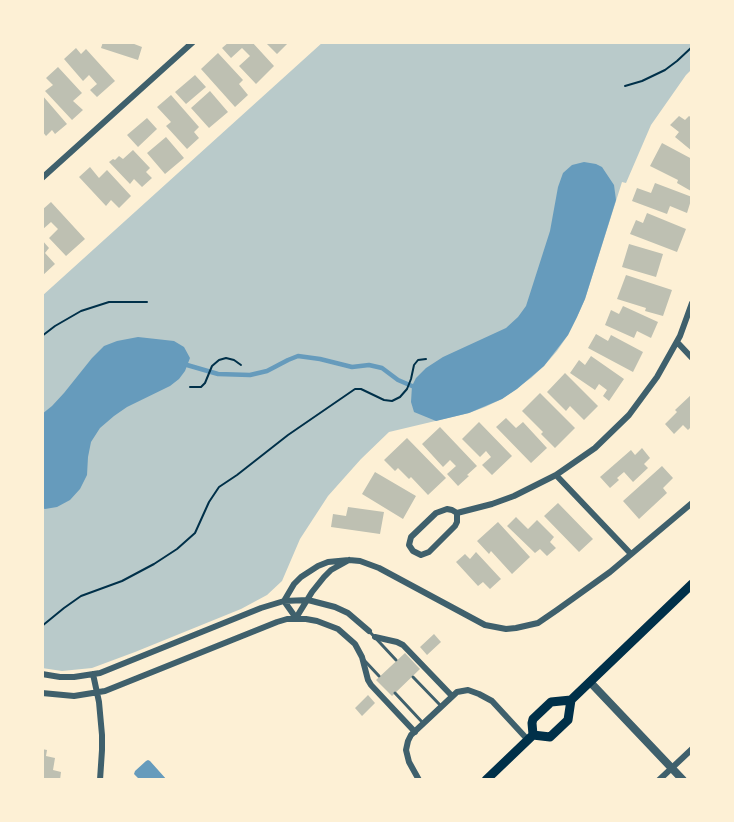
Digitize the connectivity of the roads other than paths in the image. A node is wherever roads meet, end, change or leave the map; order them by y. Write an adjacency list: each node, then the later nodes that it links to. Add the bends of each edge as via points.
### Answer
1 (193, 42): 2 (street)
2 (42, 178)
3 (692, 303): 4 (street)
4 (677, 342): 5 (street); 6 (street, via 629,415 595,448)
5 (692, 357)
6 (556, 475): 8 (street, via 514,496); 9 (street)
7 (692, 503): 9 (street)
8 (458, 513): 8 (street, via 455,526 429,552 416,554 410,548 411,537 436,513 447,509)
9 (632, 554): 10 (street, via 548,617 506,629 485,625 379,568)
10 (349, 560): 12 (street, via 324,577); 13 (street, via 328,562 309,571 294,584)
11 (692, 584): 23 (main road)
12 (308, 600): 13 (street); 14 (street); 15 (street, via 348,613)
13 (284, 601): 14 (street); 20 (street)
14 (296, 618): 17 (street, via 338,629 355,644); 25 (street, via 268,625)
15 (369, 631): 16 (lane)
16 (375, 638): 18 (lane); 27 (street, via 403,645)
17 (362, 657): 21 (lane); 31 (street, via 371,685)
18 (396, 660)
19 (42, 674): 20 (street)
20 (93, 674): 25 (street)
21 (380, 676)
22 (413, 677): 29 (lane)
23 (590, 682): 28 (main road); 34 (street)
24 (42, 693): 25 (street)
25 (97, 693): 35 (street, via 102,735)
26 (395, 693): 30 (lane)
27 (452, 696): 29 (street); 32 (street, via 468,690 485,696)
28 (571, 700): 32 (main road, via 568,720 550,737); 32 (main road, via 551,702 533,719)
29 (441, 706): 30 (street)
30 (423, 723): 31 (street)
31 (415, 732): 36 (street, via 406,750)
32 (531, 738): 37 (main road)
33 (692, 749): 34 (street)
34 (671, 768): 38 (street); 39 (street)
35 (100, 780)
36 (419, 780)
37 (486, 780)
38 (659, 780)
39 (682, 780)

